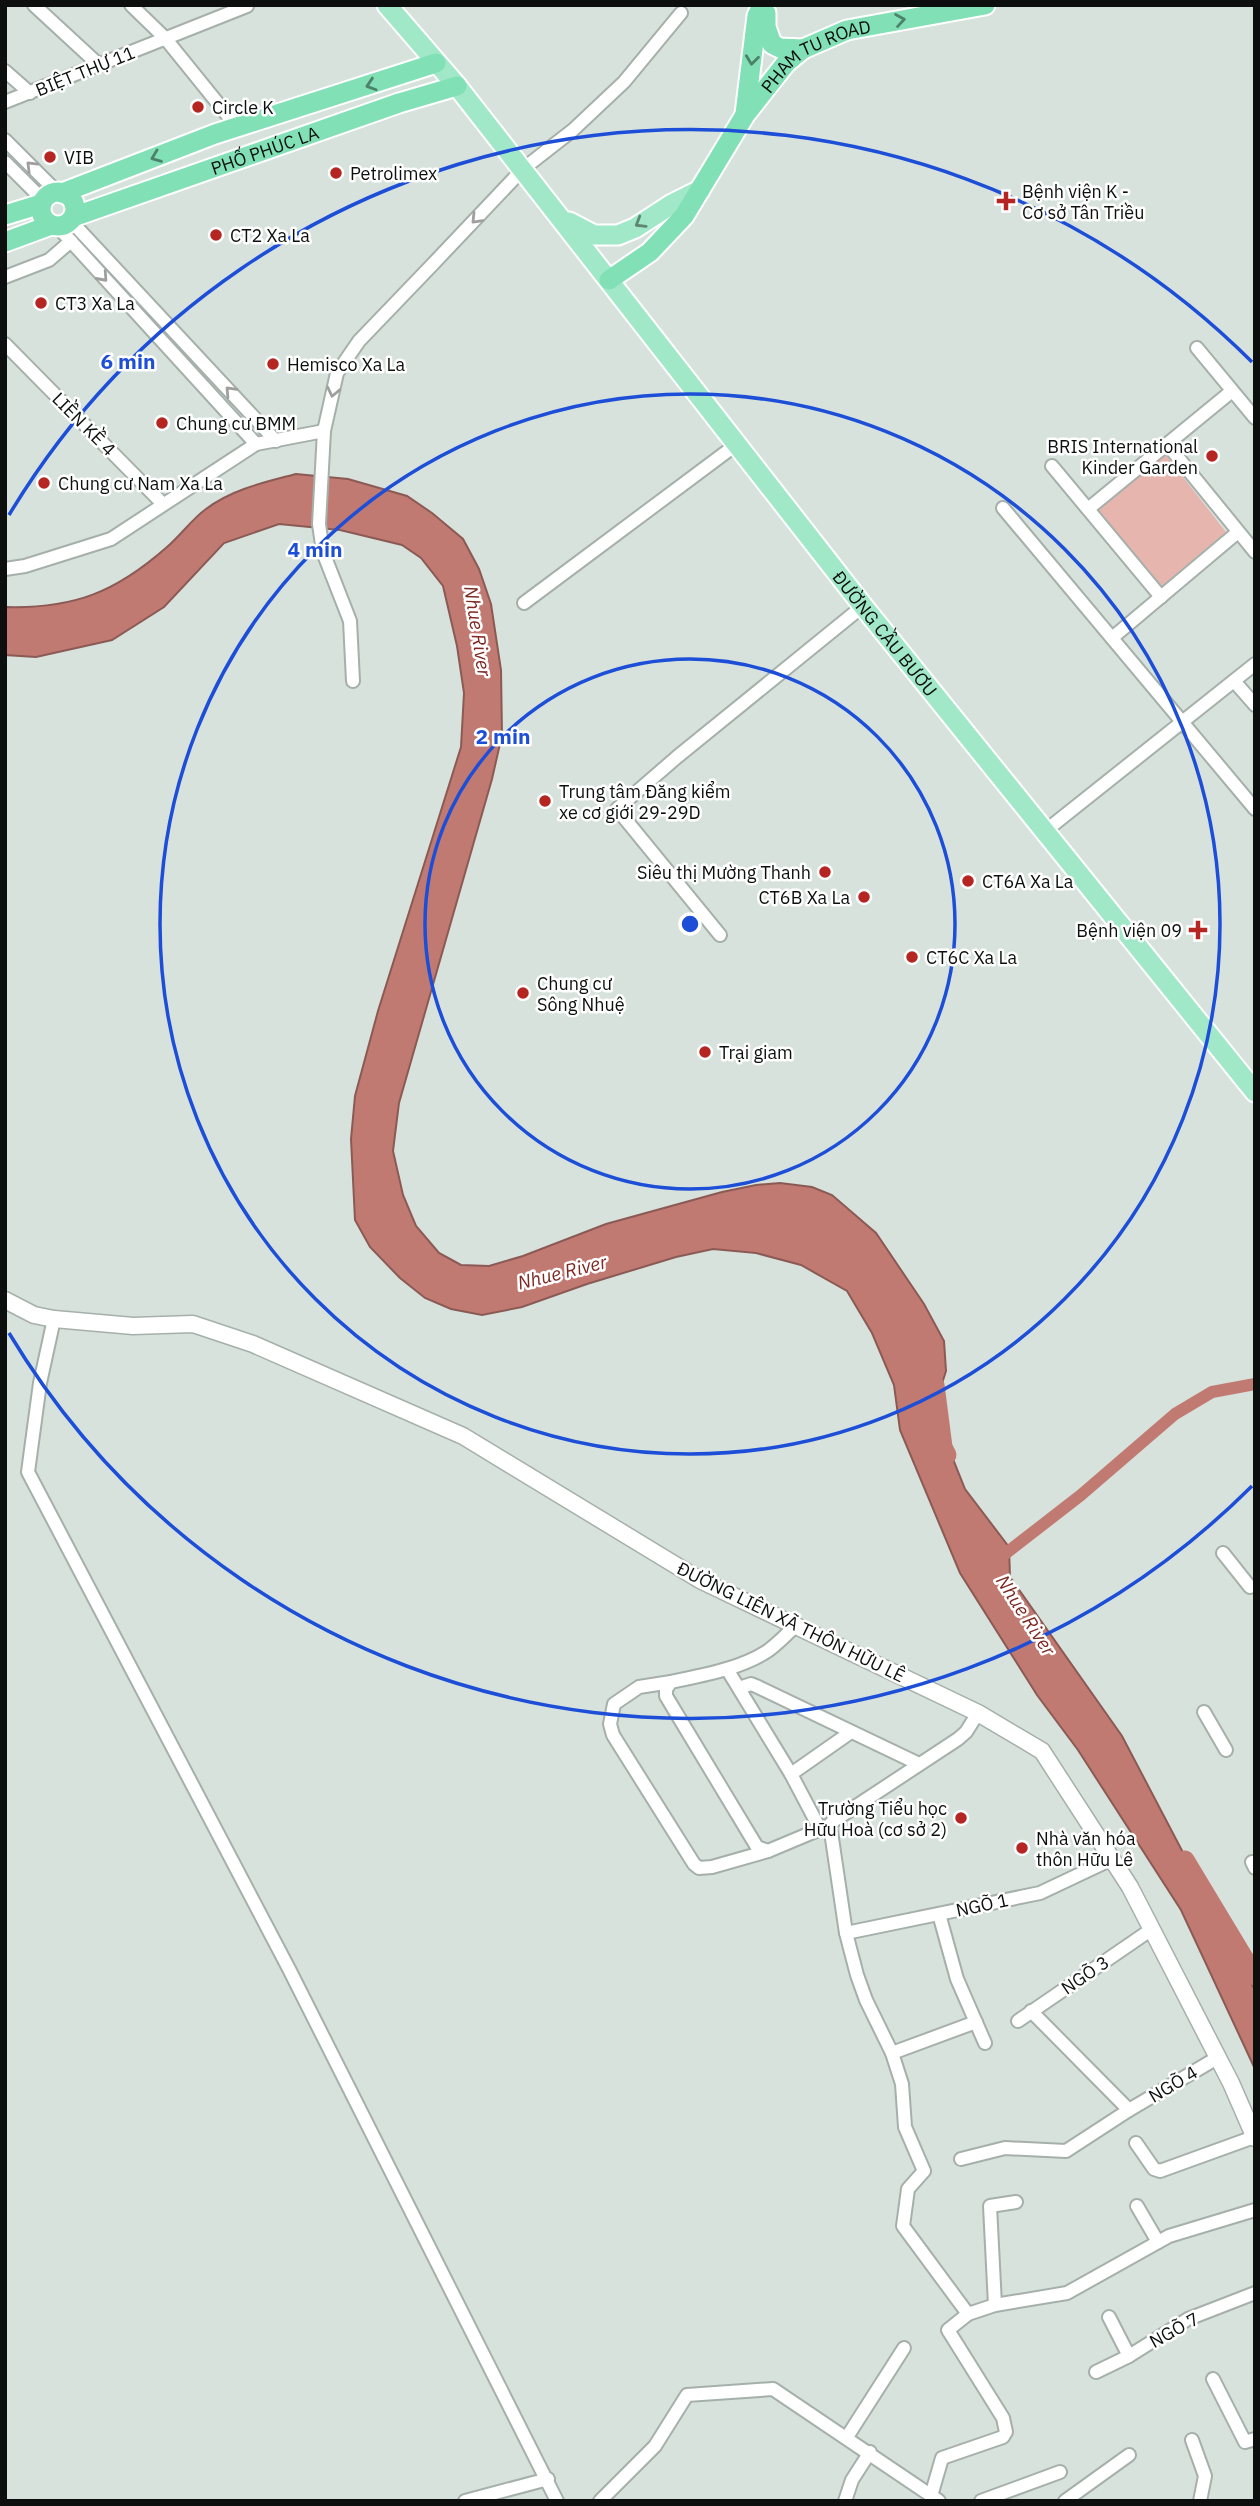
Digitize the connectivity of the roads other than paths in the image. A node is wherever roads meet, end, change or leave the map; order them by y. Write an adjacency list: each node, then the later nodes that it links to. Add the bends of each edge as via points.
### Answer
1 (34, 5): 12 (street)
2 (131, 5): 9 (street)
3 (387, 5): 11 (main road, ĐƯỜNG CẦU BƯƠU)
4 (762, 5): 17 (highway, PHAM TU ROAD, one-way to 17)
5 (768, 5): 10 (highway, via 766,27 772,44)
6 (985, 5): 10 (highway, PHAM TU ROAD, one-way to 6, via 847,30)
7 (247, 6): 9 (street, BIỆT THỰ 11)
8 (681, 13): 21 (street, via 624,82)
9 (165, 38): 12 (street, BIỆT THỰ 11); 18 (street)
10 (803, 49): 17 (highway, PHAM TU ROAD, via 786,63)
11 (436, 63): 14 (main road, ĐƯỜNG CẦU BƯƠU); 18 (highway, PHỐ PHÚC LA, one-way to 18)
12 (99, 65): 15 (street, BIỆT THỰ 11)
13 (5, 71): 15 (street)
14 (457, 86): 21 (main road, ĐƯỜNG CẦU BƯƠU); 26 (highway, PHỐ PHÚC LA)
15 (30, 93): 16 (street, BIỆT THỰ 11)
16 (5, 102)
17 (745, 116): 22 (highway, PHAM TU ROAD)
18 (237, 127): 23 (highway, PHỐ PHÚC LA, one-way to 23)
19 (5, 140): 23 (street, one-way to 19)
20 (5, 162): 23 (street)
21 (523, 170): 25 (main road, ĐƯỜNG CẦU BƯƠU); 35 (street, one-way to 35, via 359,341 337,373)
22 (700, 190): 25 (main road, one-way to 25, via 618,235 585,232); 30 (highway, PHAM TU ROAD, via 684,216 650,253)
23 (51, 197): 24 (highway, PHỐ PHÚC LA); 26 (highway, via 42,216); 26 (highway, via 68,195 74,205)
24 (5, 215)
25 (559, 215): 30 (main road, ĐƯỜNG CẦU BƯƠU)
26 (63, 222): 27 (street); 28 (highway, PHỐ PHÚC LA); 36 (street, one-way to 26)
27 (71, 241): 29 (street, via 49,260); 37 (street, one-way to 37)
28 (5, 242)
29 (5, 278)
30 (609, 280): 38 (main road, ĐƯỜNG CẦU BƯƠU)
31 (5, 344): 41 (street, LIỀN KỀ 4)
32 (1197, 348): 33 (street)
33 (1232, 391): 34 (street); 39 (street)
34 (1255, 418)
35 (324, 431): 36 (street); 52 (street, via 319,524 323,552 350,621)
36 (276, 441): 37 (street)
37 (256, 444): 41 (street)
38 (737, 444): 48 (street); 49 (main road, ĐƯỜNG CẦU BƯƠU)
39 (1167, 444): 43 (street); 44 (street)
40 (1052, 466): 43 (street)
41 (163, 504): 46 (street, via 111,539)
42 (1003, 508): 50 (street)
43 (1088, 509): 47 (street)
44 (1238, 532): 45 (street); 47 (street)
45 (1255, 552)
46 (5, 569)
47 (1161, 597): 50 (street)
48 (524, 603)
49 (863, 606): 57 (main road, ĐƯỜNG CẦU BƯƠU); 58 (street, via 617,809)
50 (1112, 638): 55 (street)
51 (1255, 664): 53 (street)
52 (353, 681)
53 (1234, 681): 54 (street); 55 (street)
54 (1255, 705)
55 (1182, 723): 56 (street); 57 (street)
56 (1255, 809)
57 (1044, 832): 59 (main road, ĐƯỜNG CẦU BƯƠU)
58 (720, 935)
59 (1255, 1092)
60 (5, 1300): 61 (street, ĐƯỜNG LIÊN XÃ THÔN HỮU LÊ, via 34,1315)
61 (54, 1319): 64 (street, ĐƯỜNG LIÊN XÃ THÔN HỮU LÊ, via 133,1326 193,1324 253,1344 463,1436 700,1580); 108 (street, via 27,1472 289,1969)
62 (1223, 1553): 63 (street)
63 (1253, 1588)
64 (796, 1626): 65 (street, via 769,1650); 69 (street, ĐƯỜNG LIÊN XÃ THÔN HỮU LÊ)
65 (727, 1669): 66 (street); 67 (street)
66 (671, 1682): 75 (street, via 666,1696 754,1844); 75 (street, via 639,1687 614,1704 613,1735 699,1868)
67 (739, 1688): 70 (street, via 756,1686); 73 (street)
68 (1203, 1712): 71 (street)
69 (978, 1713): 72 (street, via 958,1739); 76 (street, ĐƯỜNG LIÊN XÃ THÔN HỮU LÊ, via 1042,1751)
70 (851, 1732): 72 (street); 73 (street)
71 (1226, 1750)
72 (919, 1764): 74 (street)
73 (791, 1774): 74 (street)
74 (825, 1827): 75 (street); 79 (street)
75 (768, 1851)
76 (1112, 1859): 77 (street, NGÕ 1, via 1040,1893); 78 (street, ĐƯỜNG LIÊN XÃ THÔN HỮU LÊ)
77 (939, 1914): 79 (street, NGÕ 1); 82 (street, via 957,1979)
78 (1152, 1929): 80 (street, NGÕ 3); 85 (street, ĐƯỜNG LIÊN XÃ THÔN HỮU LÊ)
79 (846, 1933): 84 (street, via 856,1975)
80 (1031, 2011): 81 (street, NGÕ 3); 86 (street)
81 (1018, 2021)
82 (976, 2022): 83 (street); 84 (street)
83 (985, 2043)
84 (892, 2053): 96 (street, via 902,2084 905,2127 923,2171 908,2189 903,2226)
85 (1217, 2058): 86 (street, NGÕ 4); 87 (street, ĐƯỜNG LIÊN XÃ THÔN HỮU LÊ)
86 (1129, 2110): 89 (street, NGÕ 4, via 1066,2151 1005,2148)
87 (1254, 2137): 88 (street, via 1160,2171)
88 (1136, 2143)
89 (961, 2159)
90 (1016, 2202): 95 (street, via 990,2206)
91 (1136, 2206): 93 (street)
92 (1255, 2210): 93 (street)
93 (1158, 2242): 95 (street, via 1068,2293)
94 (1255, 2293): 99 (street, NGÕ 7, via 1188,2319)
95 (995, 2305): 96 (street)
96 (968, 2314): 110 (street, via 948,2330 1003,2418 1006,2432 1003,2437 942,2458)
97 (1109, 2317): 99 (street)
98 (904, 2348): 102 (street)
99 (1129, 2356): 100 (street, NGÕ 7)
100 (1096, 2372)
101 (1213, 2379): 104 (street)
102 (847, 2437): 105 (street); 113 (street, via 773,2389 687,2395 655,2446)
103 (1192, 2440): 117 (street, via 1205,2476)
104 (1250, 2440)
105 (870, 2452): 110 (street); 114 (street)
106 (1129, 2455): 116 (street)
107 (1060, 2472): 115 (street)
108 (548, 2479): 109 (street); 112 (street)
109 (484, 2498): 111 (street)
110 (935, 2498)
111 (465, 2501)
112 (557, 2501)
113 (600, 2501)
114 (845, 2501)
115 (981, 2501)
116 (1065, 2501)
117 (1200, 2501)

